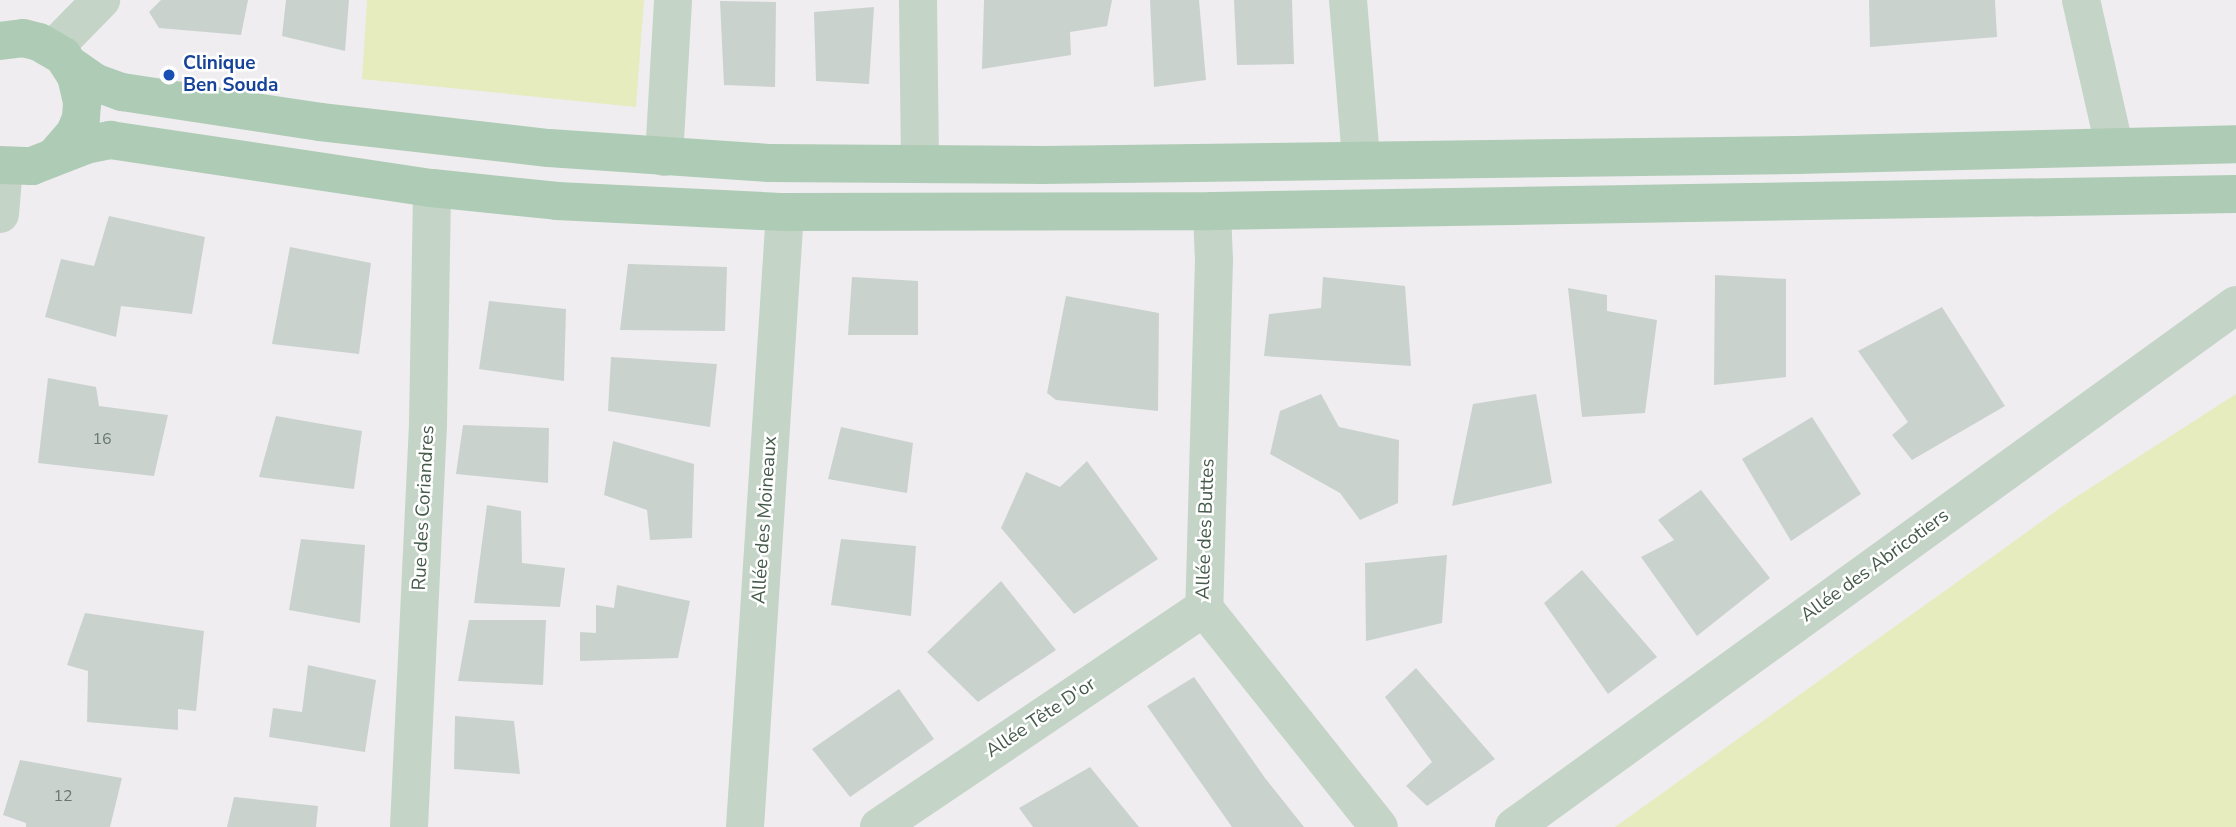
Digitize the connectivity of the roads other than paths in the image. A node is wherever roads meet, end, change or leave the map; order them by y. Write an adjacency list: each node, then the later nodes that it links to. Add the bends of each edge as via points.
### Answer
1 (101, 0): 7 (street)
2 (673, 0): 11 (street)
3 (918, 0): 13 (street)
4 (1348, 0): 12 (street)
5 (2081, 0): 9 (street)
6 (0, 41): 7 (main road, via 23,38)
7 (62, 57): 10 (main road, via 80,87 81,118); 11 (main road, via 94,82 122,92 373,128)
8 (2236, 144): 9 (main road)
9 (2114, 145): 12 (main road, via 1796,155)
10 (57, 155): 14 (main road, via 32,166); 15 (main road, via 110,140 135,142)
11 (664, 158): 13 (main road)
12 (1361, 158): 13 (main road)
13 (920, 164)
14 (2, 166): 19 (street)
15 (432, 188): 18 (main road, via 557,201); 22 (street, Rue des Coriandres, via 428,424)
16 (2236, 194): 17 (main road)
17 (1212, 211): 18 (main road); 21 (street, Allée des Buttes)
18 (785, 212): 23 (street, Allée des Moineaux)
19 (0, 214)
20 (2236, 305): 26 (street, Allée des Abricotiers)
21 (1204, 608): 24 (street, Allée Tête D'or); 25 (street, Allée des Buttes)
22 (409, 827)
23 (745, 827)
24 (879, 827)
25 (1379, 827)
26 (1514, 827)

